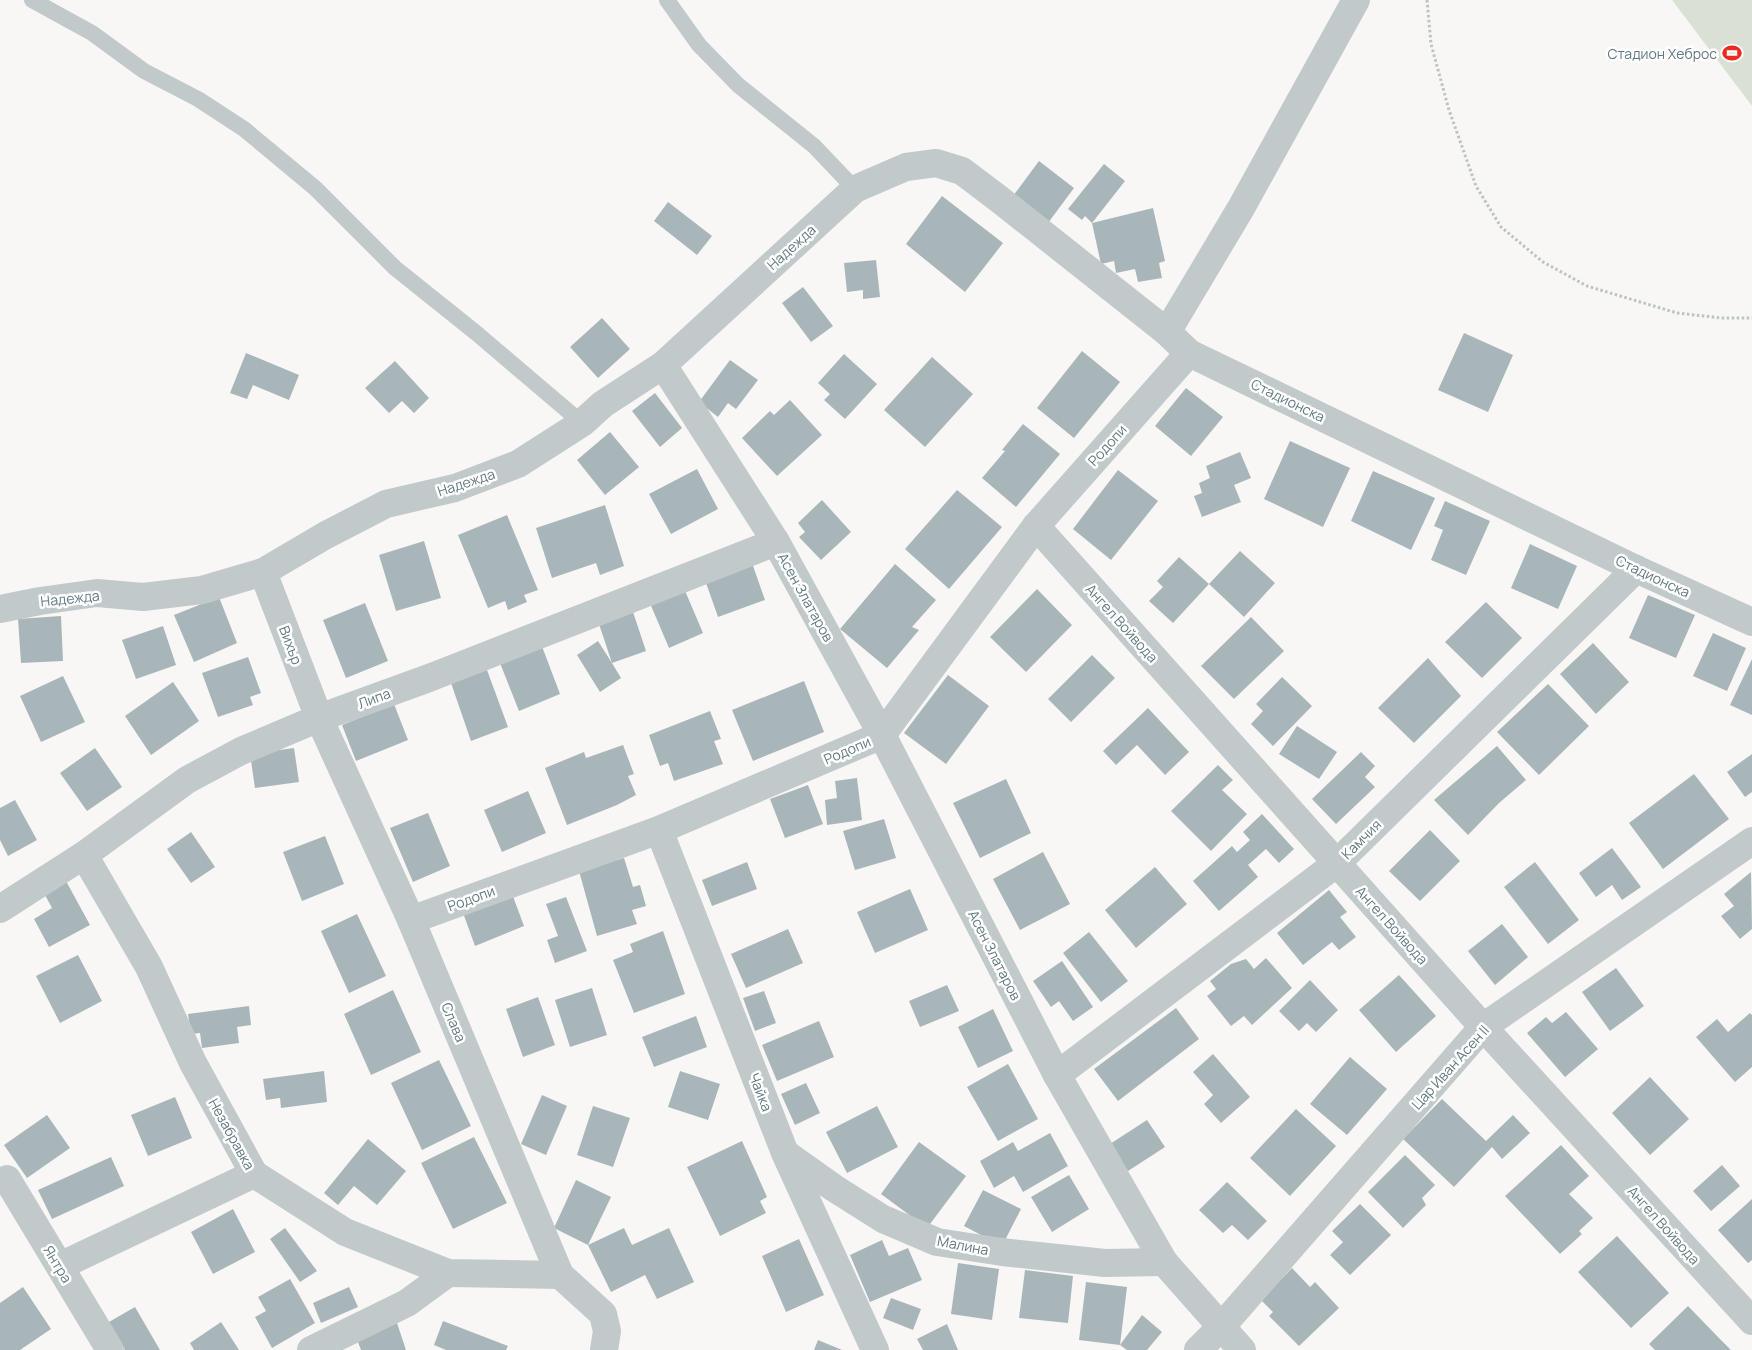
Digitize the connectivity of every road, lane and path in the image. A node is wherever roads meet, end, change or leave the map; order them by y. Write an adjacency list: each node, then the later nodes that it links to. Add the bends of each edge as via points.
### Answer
1 (32, 0): 10 (lane, via 92,33 144,71 198,99 244,129 315,188 395,268)
2 (667, 0): 5 (lane, via 699,45 738,85 814,146)
3 (1356, 0): 7 (street, via 1241,208)
4 (1428, 0): 6 (path, via 1431,44 1449,110 1476,186 1502,227 1543,262 1587,286 1677,313)
5 (855, 189): 7 (street, Стадионска, via 906,167 936,163 962,171); 9 (street, Надежда)
6 (1752, 318)
7 (1167, 332): 8 (street, Стадионска)
8 (1189, 353): 11 (street, Родопи); 13 (street, Стадионска)
9 (662, 365): 10 (street, Надежда, via 603,404); 12 (street, Асен Златаров)
10 (582, 423): 14 (street, Надежда, via 518,464 456,488 386,504)
11 (1036, 526): 18 (street, Родопи); 22 (street, Ангел Войвода)
12 (776, 542): 17 (street, Липа); 18 (street, Асен Златаров)
13 (1636, 569): 16 (street, Стадионска); 22 (street, Камчия)
14 (263, 572): 15 (street, Надежда, via 202,590 143,597 97,593); 17 (street, Вихър)
15 (0, 608)
16 (1752, 622)
17 (319, 718): 21 (street, Липа, via 241,751 187,780); 24 (street, Слава)
18 (882, 735): 19 (street, Родопи); 26 (street, Асен Златаров)
19 (659, 830): 24 (street, Родопи); 27 (street, Чайка)
20 (1752, 841): 25 (street, Цар Иван Асен II)
21 (84, 855): 23 (street, Липа); 28 (street, Незабравка, via 149,967 192,1063)
22 (1337, 863): 25 (street, Ангел Войвода); 26 (street, Камчия)
23 (0, 909)
24 (411, 920): 33 (street, Слава)
25 (1483, 1027): 34 (street, Ангел Войвода); 35 (street, Цар Иван Асен II)
26 (1057, 1075): 30 (street, Асен Златаров)
27 (785, 1154): 30 (street, Малина, via 884,1219 937,1242 1096,1262); 39 (street, Чайка)
28 (254, 1174): 31 (street); 32 (street, Незабравка, via 345,1232)
29 (7, 1179): 31 (street, Янтра)
30 (1164, 1262): 35 (street, Асен Златаров)
31 (60, 1266): 36 (street, Янтра)
32 (448, 1273): 33 (street, Незабравка); 37 (street, via 406,1303)
33 (560, 1275): 38 (street, Слава, via 603,1314 607,1331)
34 (1752, 1321)
35 (1222, 1326): 40 (street, Цар Иван Асен II); 41 (street, Асен Златаров)
36 (110, 1350)
37 (311, 1350)
38 (604, 1350)
39 (874, 1350)
40 (1198, 1350)
41 (1242, 1350)

